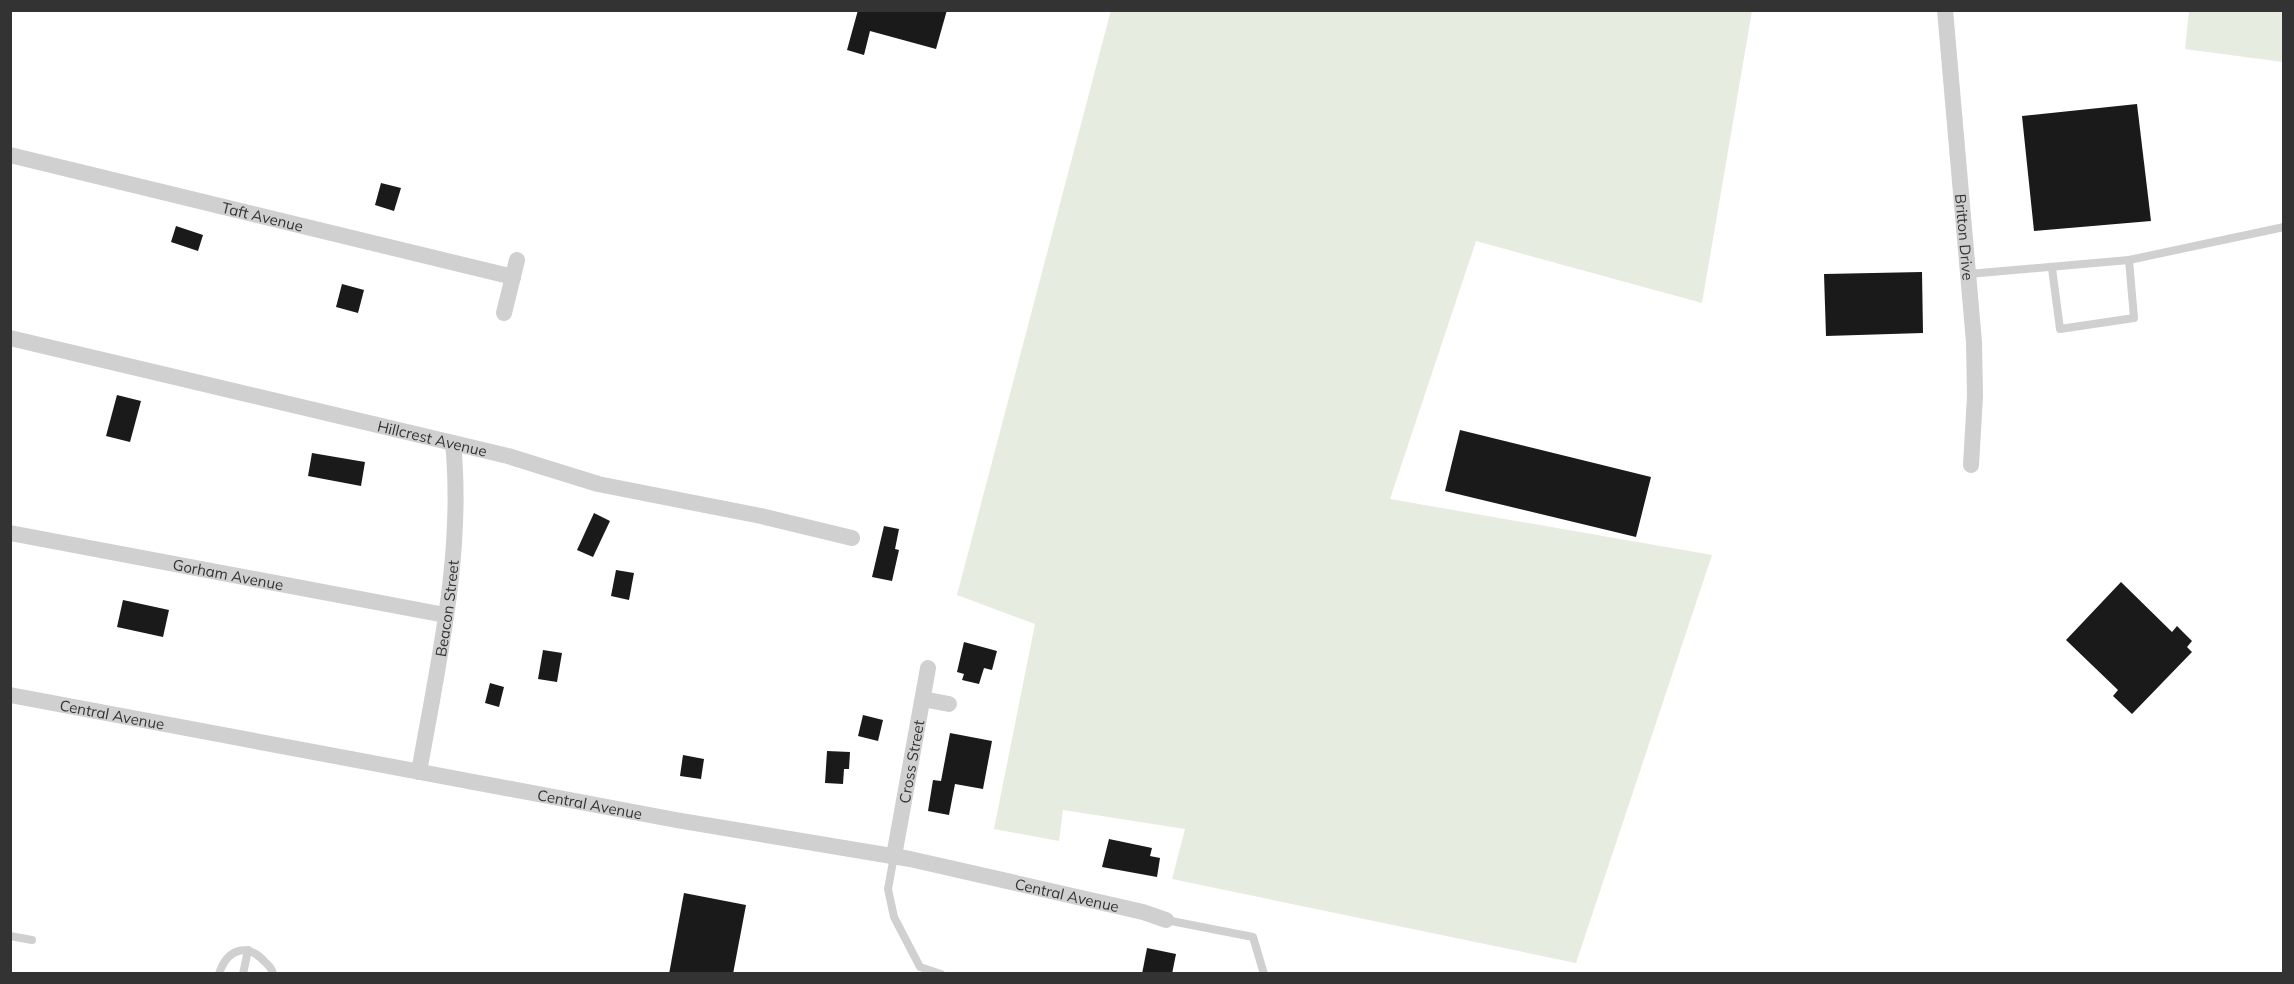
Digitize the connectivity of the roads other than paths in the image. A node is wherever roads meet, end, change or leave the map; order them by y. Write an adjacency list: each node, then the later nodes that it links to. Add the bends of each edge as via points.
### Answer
1 (1945, 10): 6 (street, Britton Drive)
2 (10, 154): 7 (street, Taft Avenue, via 515,269)
3 (2283, 227): 4 (lane)
4 (2129, 260): 5 (lane); 5 (lane, via 2134,318 2060,329)
5 (2052, 268): 6 (lane)
6 (1969, 274): 10 (street, Britton Drive, via 1975,370)
7 (504, 313)
8 (10, 338): 9 (street, Hillcrest Avenue)
9 (453, 443): 12 (street, Hillcrest Avenue, via 597,484); 13 (street, Beacon Street, via 456,500)
10 (1971, 465)
11 (10, 533): 13 (street, Gorham Avenue)
12 (852, 538)
13 (445, 615): 18 (street, Beacon Street)
14 (928, 668): 16 (street, Cross Street)
15 (10, 695): 18 (street, Central Avenue)
16 (923, 699): 17 (street); 19 (street, Cross Street)
17 (949, 704)
18 (419, 772): 19 (street, Central Avenue)
19 (894, 856): 20 (street, Central Avenue); 27 (lane, via 888,889 894,917 920,967)
20 (1166, 920): 28 (lane, via 1253,937)
21 (10, 936): 22 (lane)
22 (32, 940)
23 (248, 950): 24 (lane, via 236,951 225,959); 25 (lane); 26 (lane, via 261,957)
24 (219, 974)
25 (243, 974)
26 (273, 974)
27 (941, 974)
28 (1264, 974)

